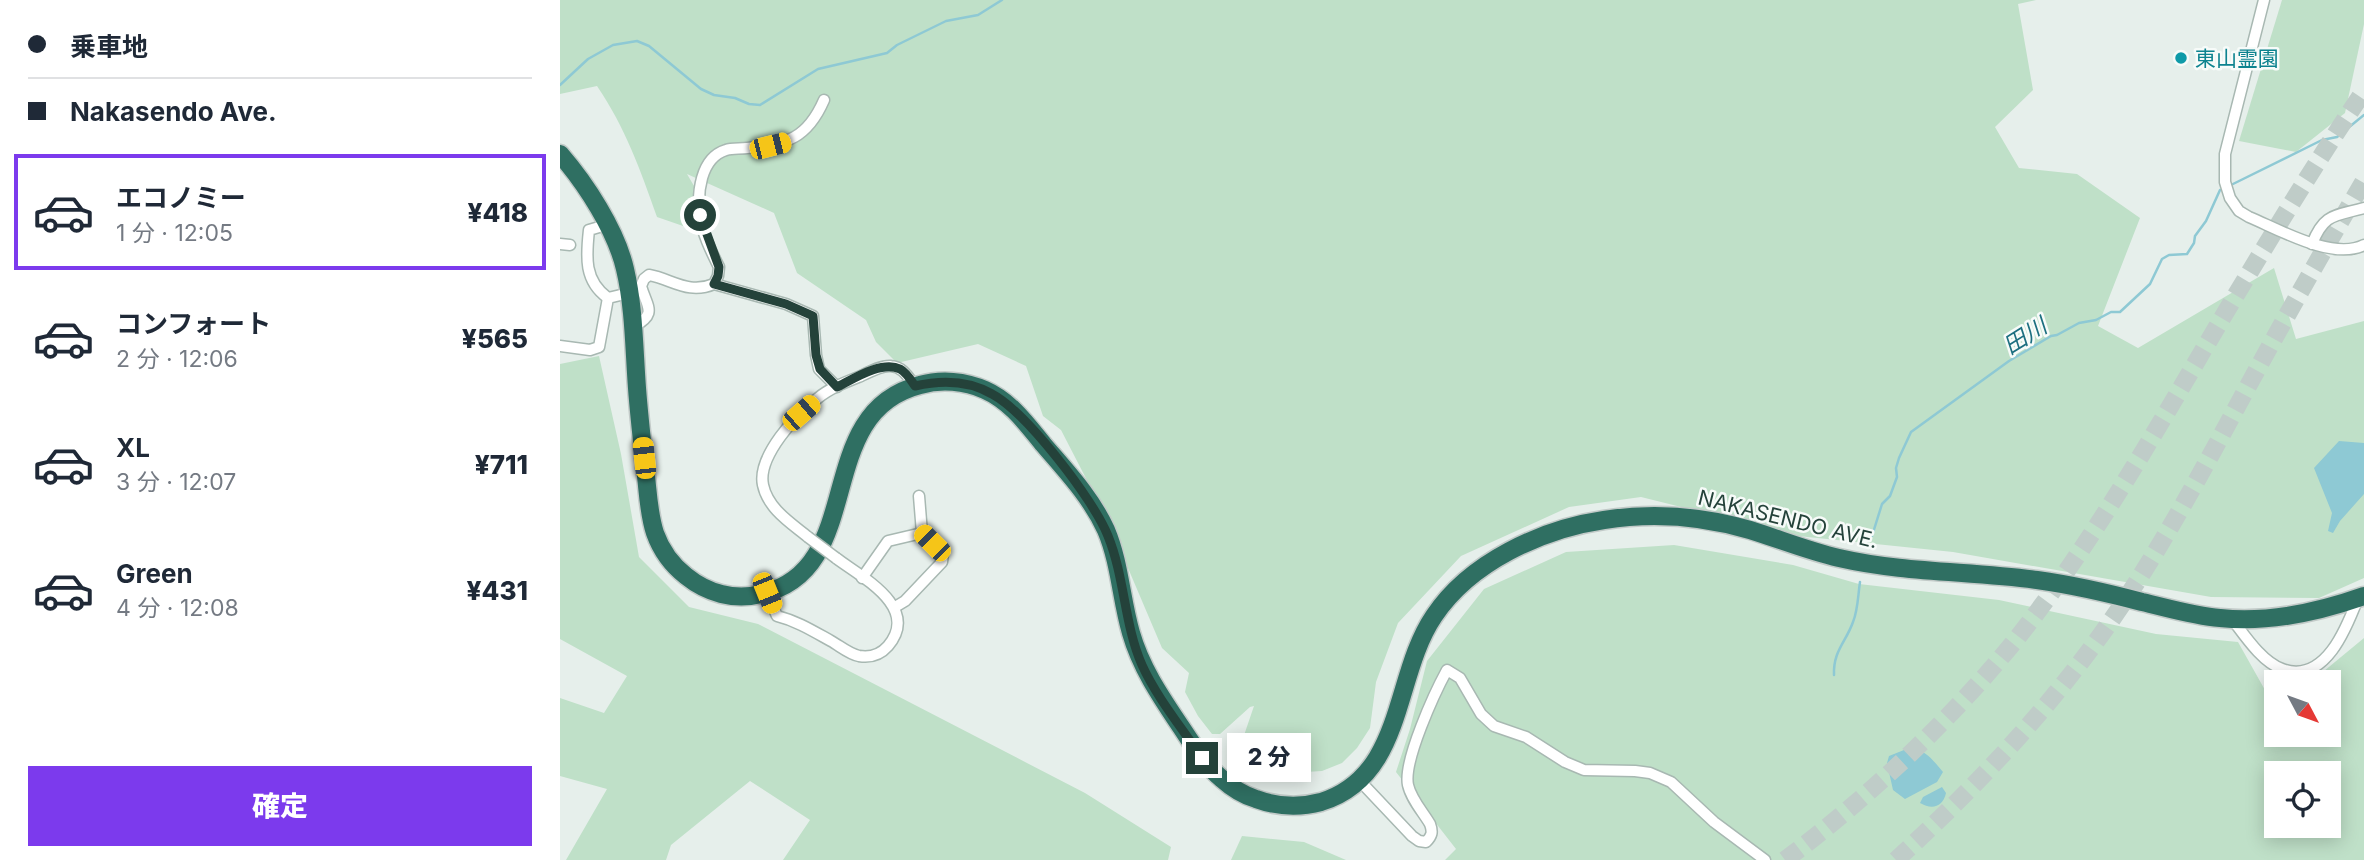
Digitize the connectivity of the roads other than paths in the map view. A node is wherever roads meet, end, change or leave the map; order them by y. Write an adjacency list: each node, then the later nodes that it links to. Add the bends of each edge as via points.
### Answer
1 (2264, 0): 6 (street, via 2225,154 2225,182 2239,211)
2 (824, 100): 8 (street, via 810,126 796,138 770,146 728,149 702,174 700,215 719,267)
3 (560, 154): 5 (highway, NAKASENDO AVE., via 586,187)
4 (2364, 208): 6 (street, via 2326,219)
5 (606, 225): 9 (highway, NAKASENDO AVE., via 615,236); 10 (street, via 589,230 587,266 598,291)
6 (2312, 244): 7 (street, via 2340,249)
7 (2364, 245)
8 (714, 284): 11 (street, via 682,287 649,275 640,286 649,315); 14 (street, via 813,316 820,369)
9 (628, 293): 10 (street); 11 (highway, NAKASENDO AVE.)
10 (608, 298): 12 (street, via 600,347)
11 (633, 327): 18 (highway, NAKASENDO AVE., via 649,507 664,552 678,570 702,587 739,597)
12 (560, 346)
13 (915, 386): 14 (street, via 903,370 890,366); 18 (highway, NAKASENDO AVE., via 881,404 863,425 820,551 796,579); 22 (highway, NAKASENDO AVE., via 958,383 992,394 1019,415 1075,481 1109,538 1142,665 1202,758 1223,780 1245,795 1281,806 1313,804)
14 (837, 387): 17 (street, bridge, via 801,413 773,447 763,467 762,484 777,511)
15 (919, 496): 16 (street)
16 (922, 533): 17 (street, via 888,541); 20 (street, via 943,554 942,562)
17 (862, 578): 20 (street)
18 (767, 593): 20 (street, via 777,616 869,657 880,653 896,634)
19 (2361, 597): 21 (highway, NAKASENDO AVE., via 2304,613); 21 (street, via 2340,639 2323,660 2307,669 2282,669 2269,661)
20 (895, 607)
21 (2232, 619): 22 (highway, NAKASENDO AVE., via 2039,580 1856,561 1694,518 1646,515 1599,520 1558,531 1508,553 1446,600 1418,646 1387,742)
22 (1360, 780): 23 (street, via 1412,836 1426,842 1431,838 1430,824 1408,785 1408,771 1427,711 1447,670 1460,678 1480,714 1494,726 1526,737 1564,762 1584,769 1650,773 1671,782)
23 (1765, 860)

